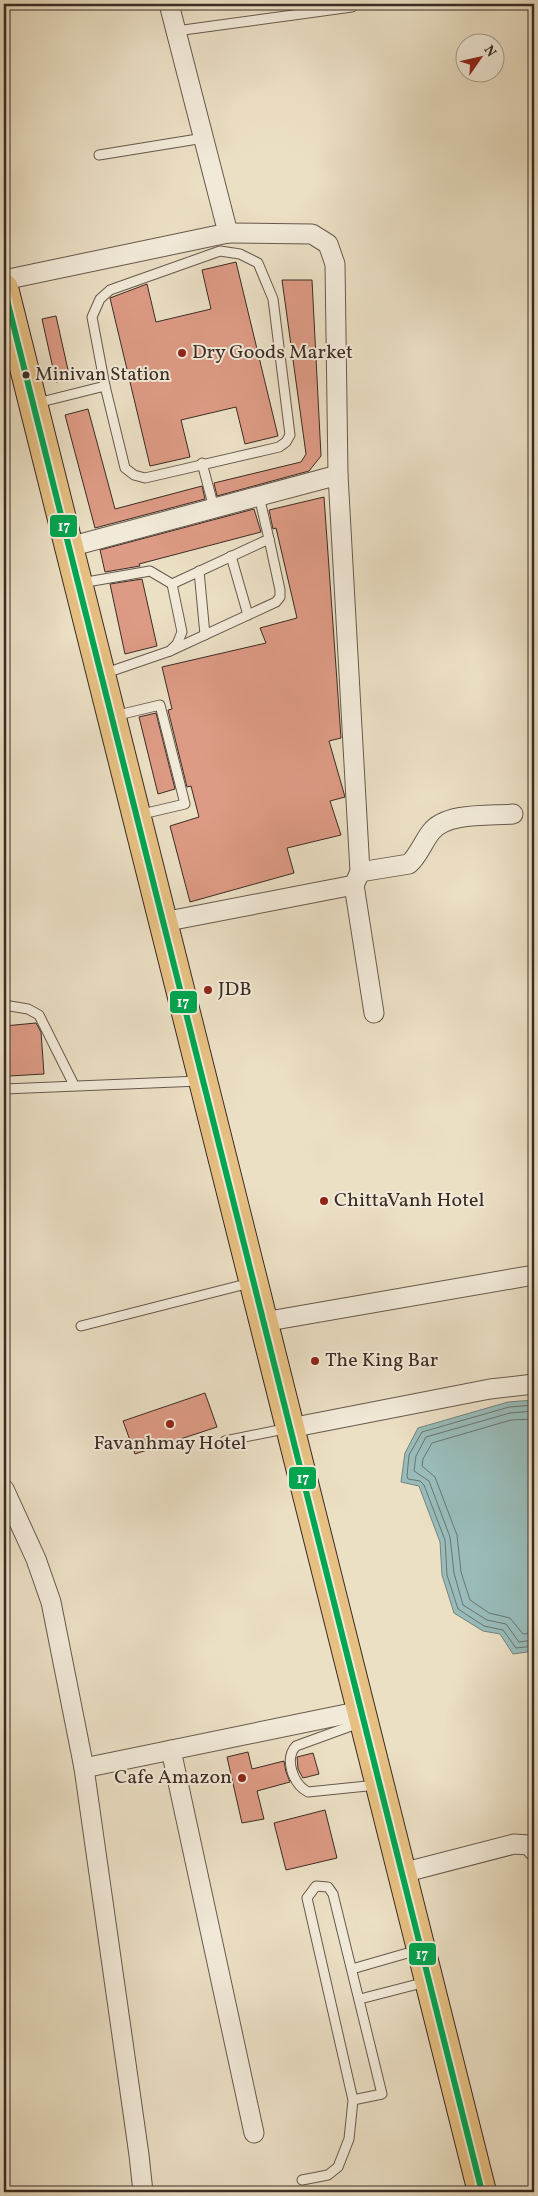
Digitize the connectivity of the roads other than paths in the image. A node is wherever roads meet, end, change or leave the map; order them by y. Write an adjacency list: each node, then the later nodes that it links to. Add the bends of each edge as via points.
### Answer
1 (170, 4): 3 (street)
2 (352, 7): 3 (lane)
3 (176, 31): 4 (street)
4 (204, 138): 5 (lane); 6 (street)
5 (99, 155)
6 (228, 233): 7 (street); 12 (street, via 312,234 328,244 335,264)
7 (4, 280)
8 (4, 288): 10 (highway)
9 (105, 386): 10 (lane); 11 (lane, via 125,468 144,478); 11 (lane, via 92,317 100,300 110,290 220,251 240,254 258,263 273,299 290,435 279,447)
10 (33, 404): 16 (highway)
11 (202, 463): 14 (lane)
12 (338, 475): 13 (street); 28 (street)
13 (259, 496): 14 (street); 15 (lane)
14 (214, 508): 16 (street)
15 (269, 539): 17 (lane); 21 (lane, via 280,597)
16 (68, 547): 19 (highway)
17 (231, 556): 18 (lane); 21 (lane)
18 (199, 571): 20 (lane); 22 (lane)
19 (78, 583): 20 (lane, via 150,571); 24 (highway)
20 (172, 584): 23 (lane, via 182,632)
21 (248, 615): 22 (lane)
22 (205, 635): 23 (lane)
23 (170, 651): 24 (lane)
24 (101, 675): 25 (highway)
25 (111, 716): 27 (highway); 27 (lane, via 160,705 185,804)
26 (513, 814): 28 (street, via 456,818 440,824 409,864)
27 (136, 815): 29 (highway)
28 (357, 878): 29 (street); 31 (street)
29 (163, 922): 32 (highway)
30 (4, 1005): 33 (lane, via 28,1009 39,1015)
31 (374, 1013)
32 (203, 1081): 33 (lane); 36 (highway)
33 (74, 1085): 34 (lane)
34 (4, 1088)
35 (534, 1275): 37 (street)
36 (253, 1282): 37 (highway); 38 (lane)
37 (263, 1322): 40 (highway)
38 (81, 1326)
39 (534, 1384): 40 (street, via 490,1389)
40 (290, 1428): 41 (lane); 43 (highway)
41 (225, 1442)
42 (4, 1490): 45 (street, via 36,1559 51,1602)
43 (362, 1716): 44 (street); 46 (highway); 46 (lane, via 296,1746 289,1759 296,1780 308,1792)
44 (171, 1750): 45 (street); 54 (street)
45 (84, 1768): 56 (street)
46 (379, 1785): 48 (highway)
47 (532, 1846): 48 (street, via 514,1844)
48 (402, 1873): 49 (highway)
49 (421, 1949): 50 (lane); 51 (highway)
50 (352, 1969): 52 (lane); 53 (lane, via 334,1894 328,1887 316,1886 307,1898)
51 (429, 1982): 52 (lane); 57 (highway)
52 (360, 2000): 53 (lane, via 382,2094)
53 (353, 2100): 55 (lane, via 349,2139 338,2167 328,2175)
54 (254, 2133)
55 (302, 2180)
56 (143, 2192)
57 (482, 2192)

